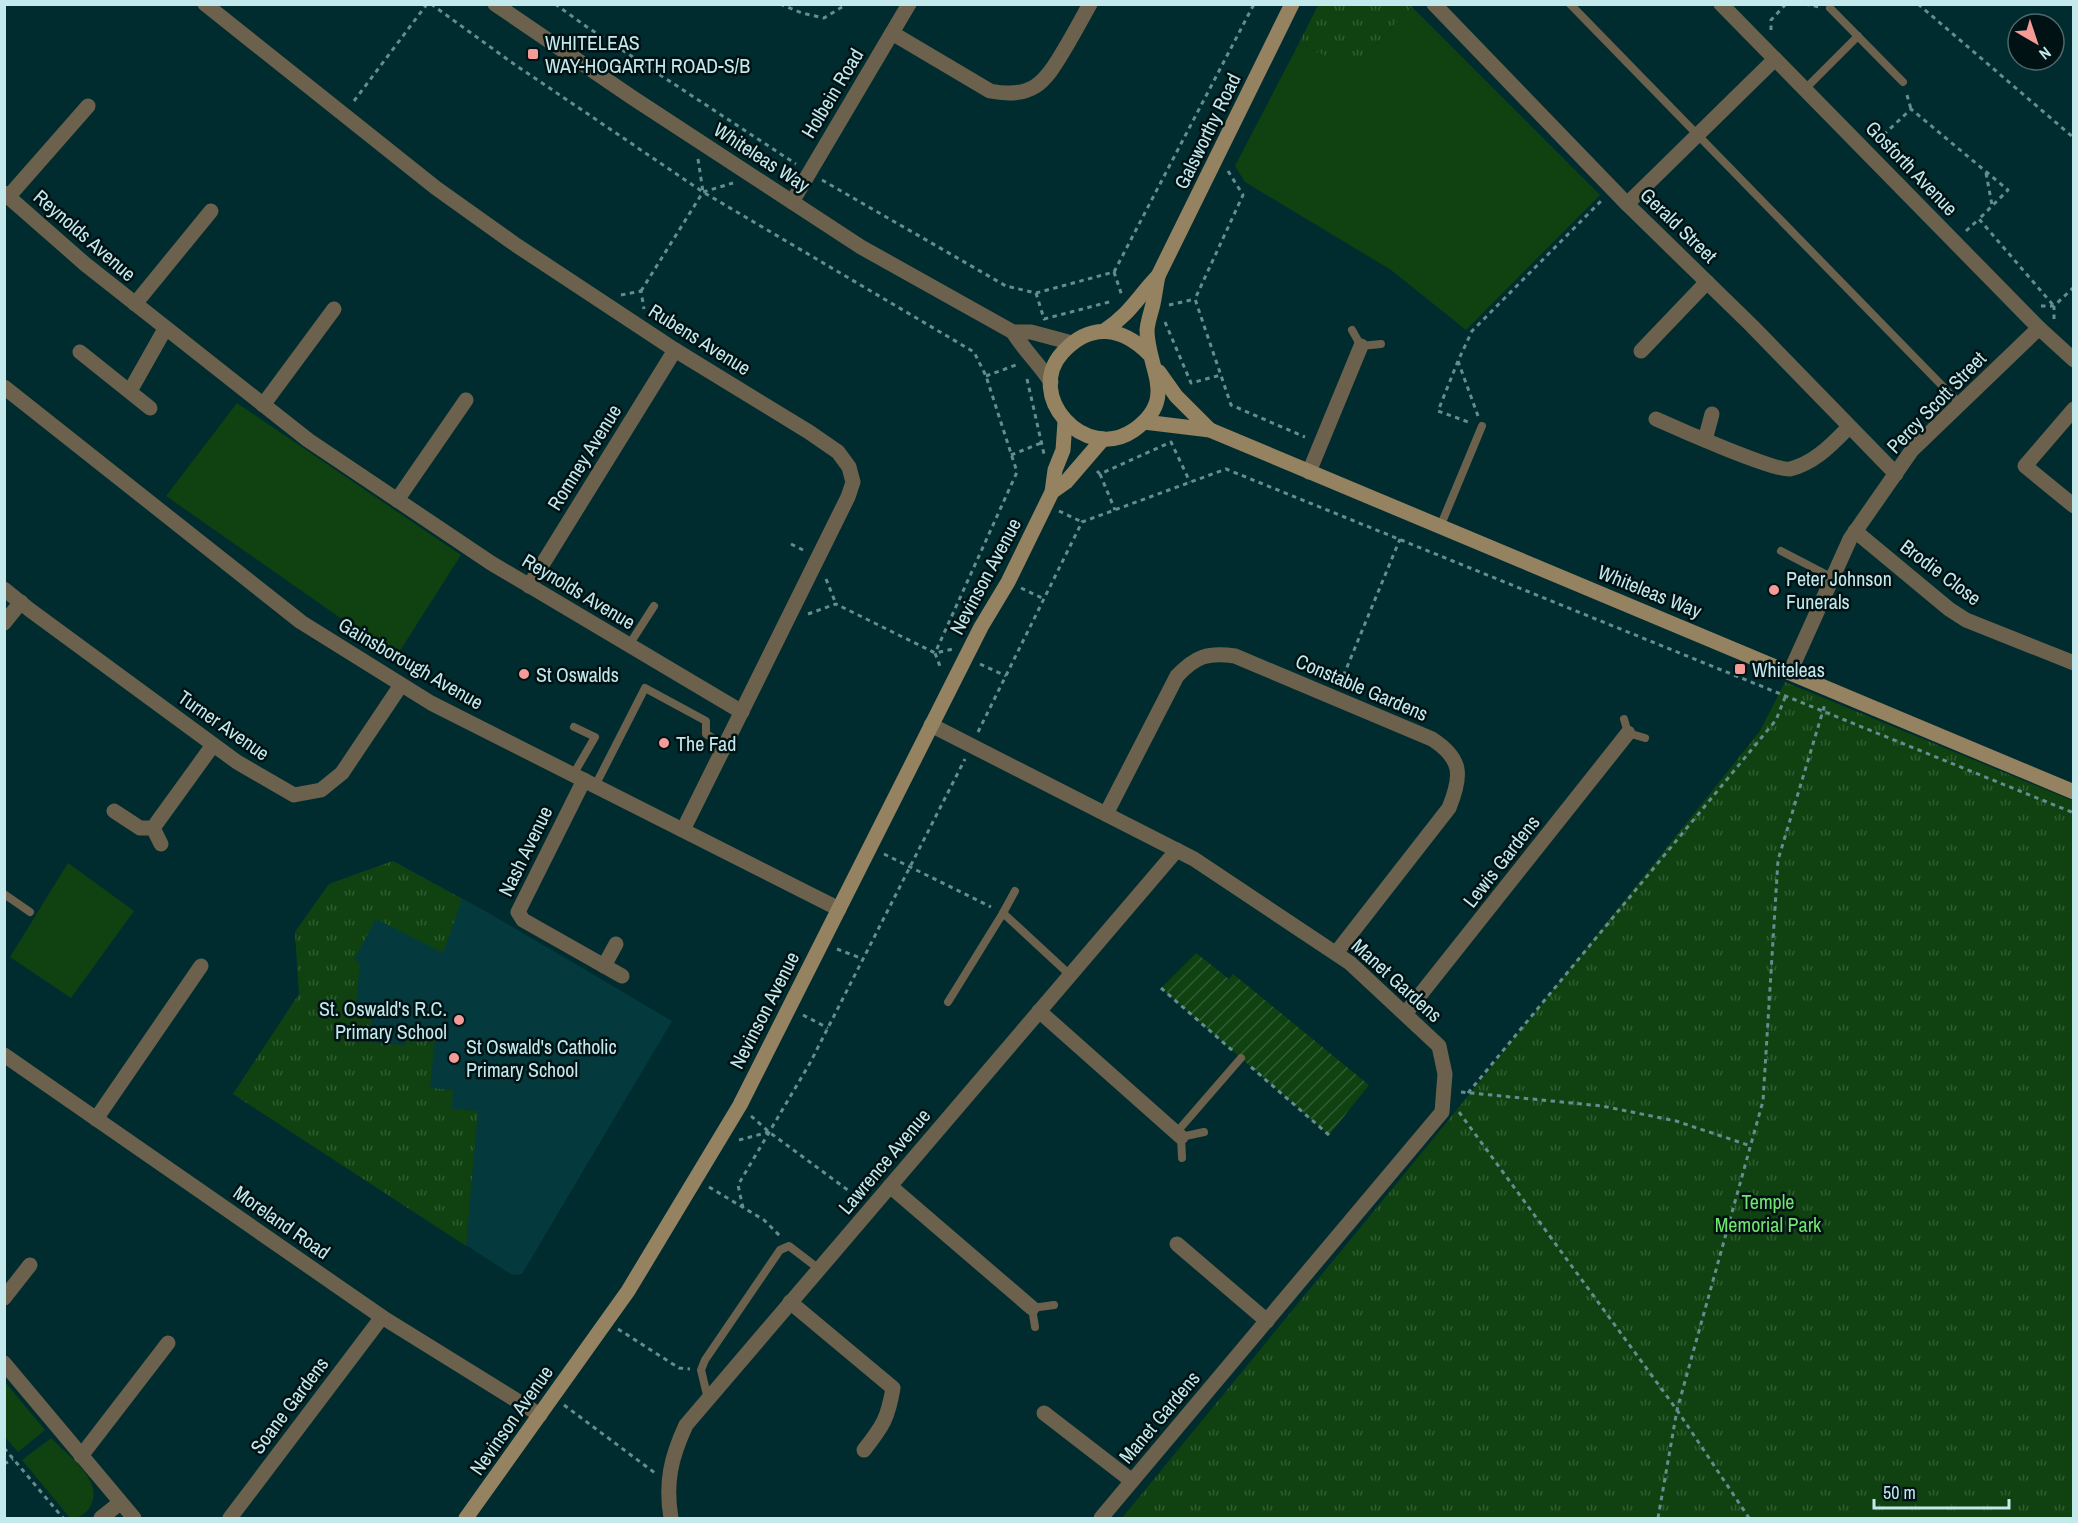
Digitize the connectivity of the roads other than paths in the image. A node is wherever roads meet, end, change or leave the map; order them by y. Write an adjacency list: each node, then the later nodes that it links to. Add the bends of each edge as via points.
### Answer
1 (205, 4): 33 (street, Rubens Avenue, via 436,188)
2 (495, 4): 18 (street, Whiteleas Way)
3 (1090, 4): 10 (street, via 1050,74 1041,84 1020,93 990,91)
4 (1292, 4): 21 (main road, Galsworthy Road)
5 (1434, 4): 19 (street, Gerald Street)
6 (1570, 4): 16 (lane)
7 (1721, 4): 12 (street, Gosforth Avenue)
8 (908, 5): 10 (street, Holbein Road)
9 (1830, 8): 11 (lane)
10 (892, 33): 18 (street, Holbein Road)
11 (1858, 36): 13 (lane); 14 (lane)
12 (1773, 56): 14 (street, Gosforth Avenue); 16 (street)
13 (1903, 82)
14 (1805, 89): 25 (street, Gosforth Avenue)
15 (88, 106): 17 (street, Reynolds Avenue)
16 (1698, 134): 19 (street); 42 (lane)
17 (7, 195): 23 (street, Reynolds Avenue)
18 (792, 202): 29 (street, Whiteleas Way, via 861,247)
19 (1627, 204): 22 (street, Gerald Street)
20 (211, 211): 23 (street, Reynolds Avenue)
21 (1158, 276): 28 (main road, Galsworthy Road, via 1127,314); 37 (main road, Galsworthy Road, via 1148,320)
22 (1707, 282): 34 (street); 51 (street, Gerald Street)
23 (135, 304): 26 (street, Reynolds Avenue)
24 (334, 309): 43 (street)
25 (2039, 328): 36 (street, Gosforth Avenue); 42 (street, Percy Scott Street)
26 (165, 329): 40 (street); 43 (street, Reynolds Avenue)
27 (1352, 330): 32 (lane)
28 (1104, 331): 30 (main road, via 1087,334); 37 (main road, via 1137,342)
29 (1014, 332): 30 (street, Whiteleas Way, via 1031,332); 38 (street, Whiteleas Way)
30 (1072, 343): 38 (main road, via 1053,368)
31 (1381, 344): 32 (lane)
32 (1361, 346): 55 (street)
33 (675, 350): 64 (street, Romney Avenue); 73 (street, Rubens Avenue, via 838,452 849,467 853,482)
34 (1641, 351)
35 (80, 352): 40 (street)
36 (2073, 360)
37 (1153, 361): 49 (main road, via 1159,382 1158,397); 52 (main road, Whiteleas Way, via 1176,396)
38 (1051, 382): 48 (main road, via 1054,404)
39 (4, 387): 72 (street, Gainsborough Avenue, via 301,622)
40 (130, 391): 44 (street)
41 (466, 400): 58 (street)
42 (1960, 404): 56 (street, Percy Scott Street, via 1912,450)
43 (263, 405): 58 (street, Reynolds Avenue)
44 (150, 408)
45 (2073, 409): 59 (street, via 2025,466)
46 (1712, 414): 54 (street)
47 (1656, 419): 54 (street)
48 (1065, 422): 53 (main road, via 1089,437); 57 (main road, Nevinson Avenue, via 1063,450)
49 (1144, 422): 52 (main road, Whiteleas Way); 53 (main road, via 1118,438)
50 (1482, 426): 60 (lane)
51 (1849, 427): 54 (street, via 1811,461 1787,470); 56 (street, Gerald Street)
52 (1210, 430): 55 (main road, Whiteleas Way)
53 (1103, 439): 57 (main road, Nevinson Avenue)
54 (1705, 440)
55 (1309, 472): 60 (main road, Whiteleas Way)
56 (1896, 474): 61 (street, Percy Scott Street)
57 (1048, 498): 74 (main road, Nevinson Avenue)
58 (398, 500): 64 (street, Reynolds Avenue)
59 (2073, 506)
60 (1440, 527): 71 (main road, Whiteleas Way)
61 (1855, 531): 63 (street, Percy Scott Street); 70 (street, Brodie Close, via 1966,620)
62 (1781, 551): 63 (lane)
63 (1833, 578): 71 (street, Percy Scott Street)
64 (529, 586): 69 (street, Reynolds Avenue)
65 (4, 589): 66 (street, Turner Avenue)
66 (21, 602): 68 (street); 78 (street, Turner Avenue)
67 (654, 606): 69 (lane)
68 (4, 623)
69 (629, 645): 73 (street, Reynolds Avenue)
70 (2073, 663)
71 (1790, 672): 81 (main road, Whiteleas Way)
72 (401, 685): 78 (street, Turner Avenue, via 342,773 321,790 294,795); 80 (street, Gainsborough Avenue)
73 (742, 712): 79 (street, Rubens Avenue)
74 (932, 725): 83 (street, Manet Gardens); 90 (main road, Nevinson Avenue)
75 (1626, 726): 77 (lane); 101 (street, Lewis Gardens)
76 (574, 727): 80 (lane, via 595,737)
77 (1645, 738)
78 (213, 745): 84 (street)
79 (725, 745): 80 (lane, via 706,734 706,721 645,688); 85 (street, Rubens Avenue)
80 (584, 780): 85 (street, Gainsborough Avenue); 96 (street, Nash Avenue, via 518,912 523,920)
81 (2073, 792)
82 (114, 811): 84 (street, via 140,828)
83 (1106, 814): 87 (street, Manet Gardens); 94 (street, Constable Gardens, via 1177,676 1206,655 1235,656 1432,739 1446,748 1459,774 1449,808)
84 (153, 828): 86 (street)
85 (683, 830): 90 (street, Gainsborough Avenue)
86 (161, 844)
87 (1177, 850): 94 (street, Manet Gardens); 97 (street, Lawrence Avenue)
88 (1015, 891): 92 (lane)
89 (4, 894): 91 (lane)
90 (839, 909): 123 (main road, Nevinson Avenue, via 716,1146 628,1291)
91 (30, 912)
92 (1003, 913): 97 (lane); 99 (lane)
93 (616, 944): 96 (street)
94 (1336, 953): 101 (street, Manet Gardens)
95 (201, 966): 104 (street)
96 (604, 966): 98 (street, Nash Avenue)
97 (1070, 975): 100 (street, Lawrence Avenue)
98 (622, 976)
99 (948, 1002)
100 (1039, 1011): 106 (street); 108 (street, Lawrence Avenue)
101 (1405, 1014): 117 (street, Manet Gardens, via 1439,1046 1445,1074 1442,1112)
102 (4, 1055): 104 (street, Moreland Road)
103 (1241, 1058): 106 (lane)
104 (96, 1119): 116 (street, Moreland Road)
105 (1204, 1132): 106 (lane)
106 (1178, 1135): 107 (lane)
107 (1182, 1158)
108 (890, 1186): 111 (street, Lawrence Avenue); 115 (street)
109 (1177, 1244): 117 (street)
110 (30, 1265): 112 (street)
111 (819, 1269): 113 (street, Lawrence Avenue); 121 (lane, via 789,1246 780,1250 705,1360 701,1370)
112 (4, 1298)
113 (790, 1302): 121 (street, Lawrence Avenue); 124 (street, via 893,1388 886,1420)
114 (1054, 1305): 115 (lane)
115 (1032, 1308): 118 (lane)
116 (382, 1317): 123 (street, Moreland Road); 130 (street, Soane Gardens)
117 (1267, 1321): 126 (street, Manet Gardens)
118 (1035, 1327)
119 (168, 1343): 125 (street)
120 (4, 1363): 125 (street)
121 (708, 1399): 132 (street, Lawrence Avenue, via 686,1425 673,1453 669,1483)
122 (1044, 1413): 126 (street)
123 (540, 1415): 131 (main road, Nevinson Avenue)
124 (864, 1450)
125 (81, 1456): 127 (street)
126 (1132, 1481): 133 (street, Manet Gardens)
127 (120, 1503): 128 (street); 129 (street)
128 (101, 1518)
129 (134, 1518)
130 (230, 1518)
131 (466, 1518)
132 (671, 1518)
133 (1101, 1518)

